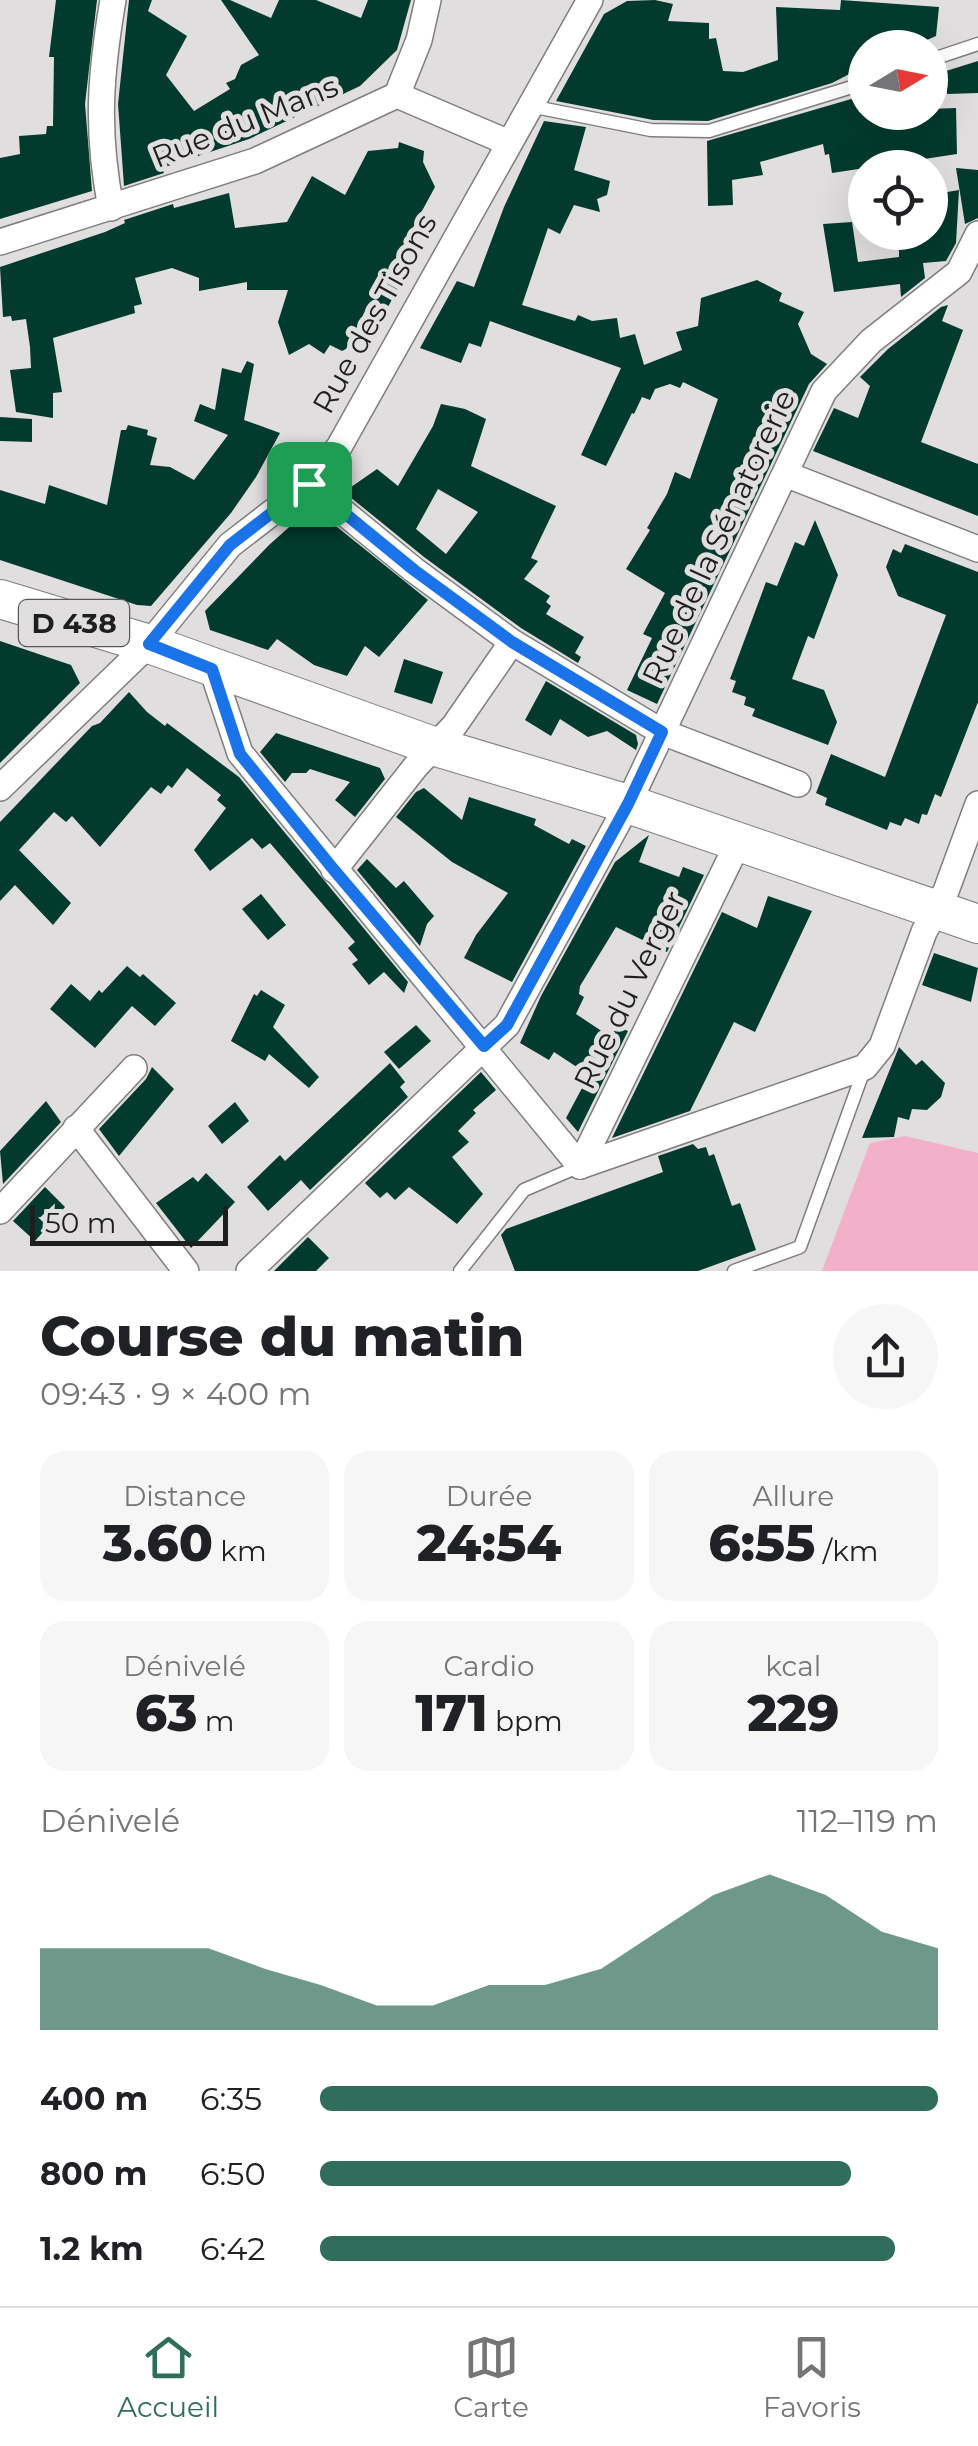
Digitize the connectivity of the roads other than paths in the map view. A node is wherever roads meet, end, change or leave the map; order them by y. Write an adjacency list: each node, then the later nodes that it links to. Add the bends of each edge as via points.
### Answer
1 (113, 0): 10 (street, via 100,74 102,162)
2 (428, 0): 7 (street)
3 (590, 0): 8 (street)
4 (978, 44): 5 (lane)
5 (948, 54)
6 (848, 88): 8 (lane, via 709,131 651,130)
7 (397, 95): 9 (street); 10 (street, Rue du Mans, via 254,160)
8 (530, 106): 9 (street, Rue des Tisons)
9 (509, 143): 14 (street, Rue des Tisons, via 338,447)
10 (111, 208): 12 (street, Rue du Mans)
11 (978, 234): 13 (street, Rue de la Sénatorerie, via 960,272 871,341 824,391)
12 (0, 242)
13 (784, 474): 15 (street); 20 (street, Rue de la Sénatorerie)
14 (309, 484): 17 (street); 18 (street, Rue des Tisons, via 230,545)
15 (978, 549)
16 (0, 599): 18 (main road, D 438)
17 (512, 642): 20 (street); 21 (street)
18 (149, 644): 19 (main road, D 438); 23 (street, Rue des Tisons)
19 (212, 669): 21 (main road, D 438); 27 (street, via 240,754)
20 (662, 732): 22 (street); 24 (street, Rue de la Sénatorerie)
21 (436, 747): 24 (main road, D 438); 27 (street)
22 (798, 784)
23 (0, 788)
24 (628, 804): 26 (main road, D 438); 30 (street, Rue de la Sénatorerie, via 507,1025)
25 (978, 804): 28 (street)
26 (738, 842): 28 (main road, D 438); 34 (street, Rue du Verger)
27 (334, 870): 30 (street)
28 (937, 910): 29 (main road, D 438); 31 (street, via 882,1046)
29 (978, 924)
30 (484, 1046): 34 (street); 37 (street, Rue de la Sénatorerie)
31 (865, 1067): 34 (street); 39 (lane, via 800,1248)
32 (134, 1068): 33 (street)
33 (76, 1128): 35 (street); 36 (street)
34 (580, 1166): 38 (lane, via 524,1190)
35 (0, 1211)
36 (186, 1271)
37 (249, 1271)
38 (460, 1271)
39 (734, 1271)

